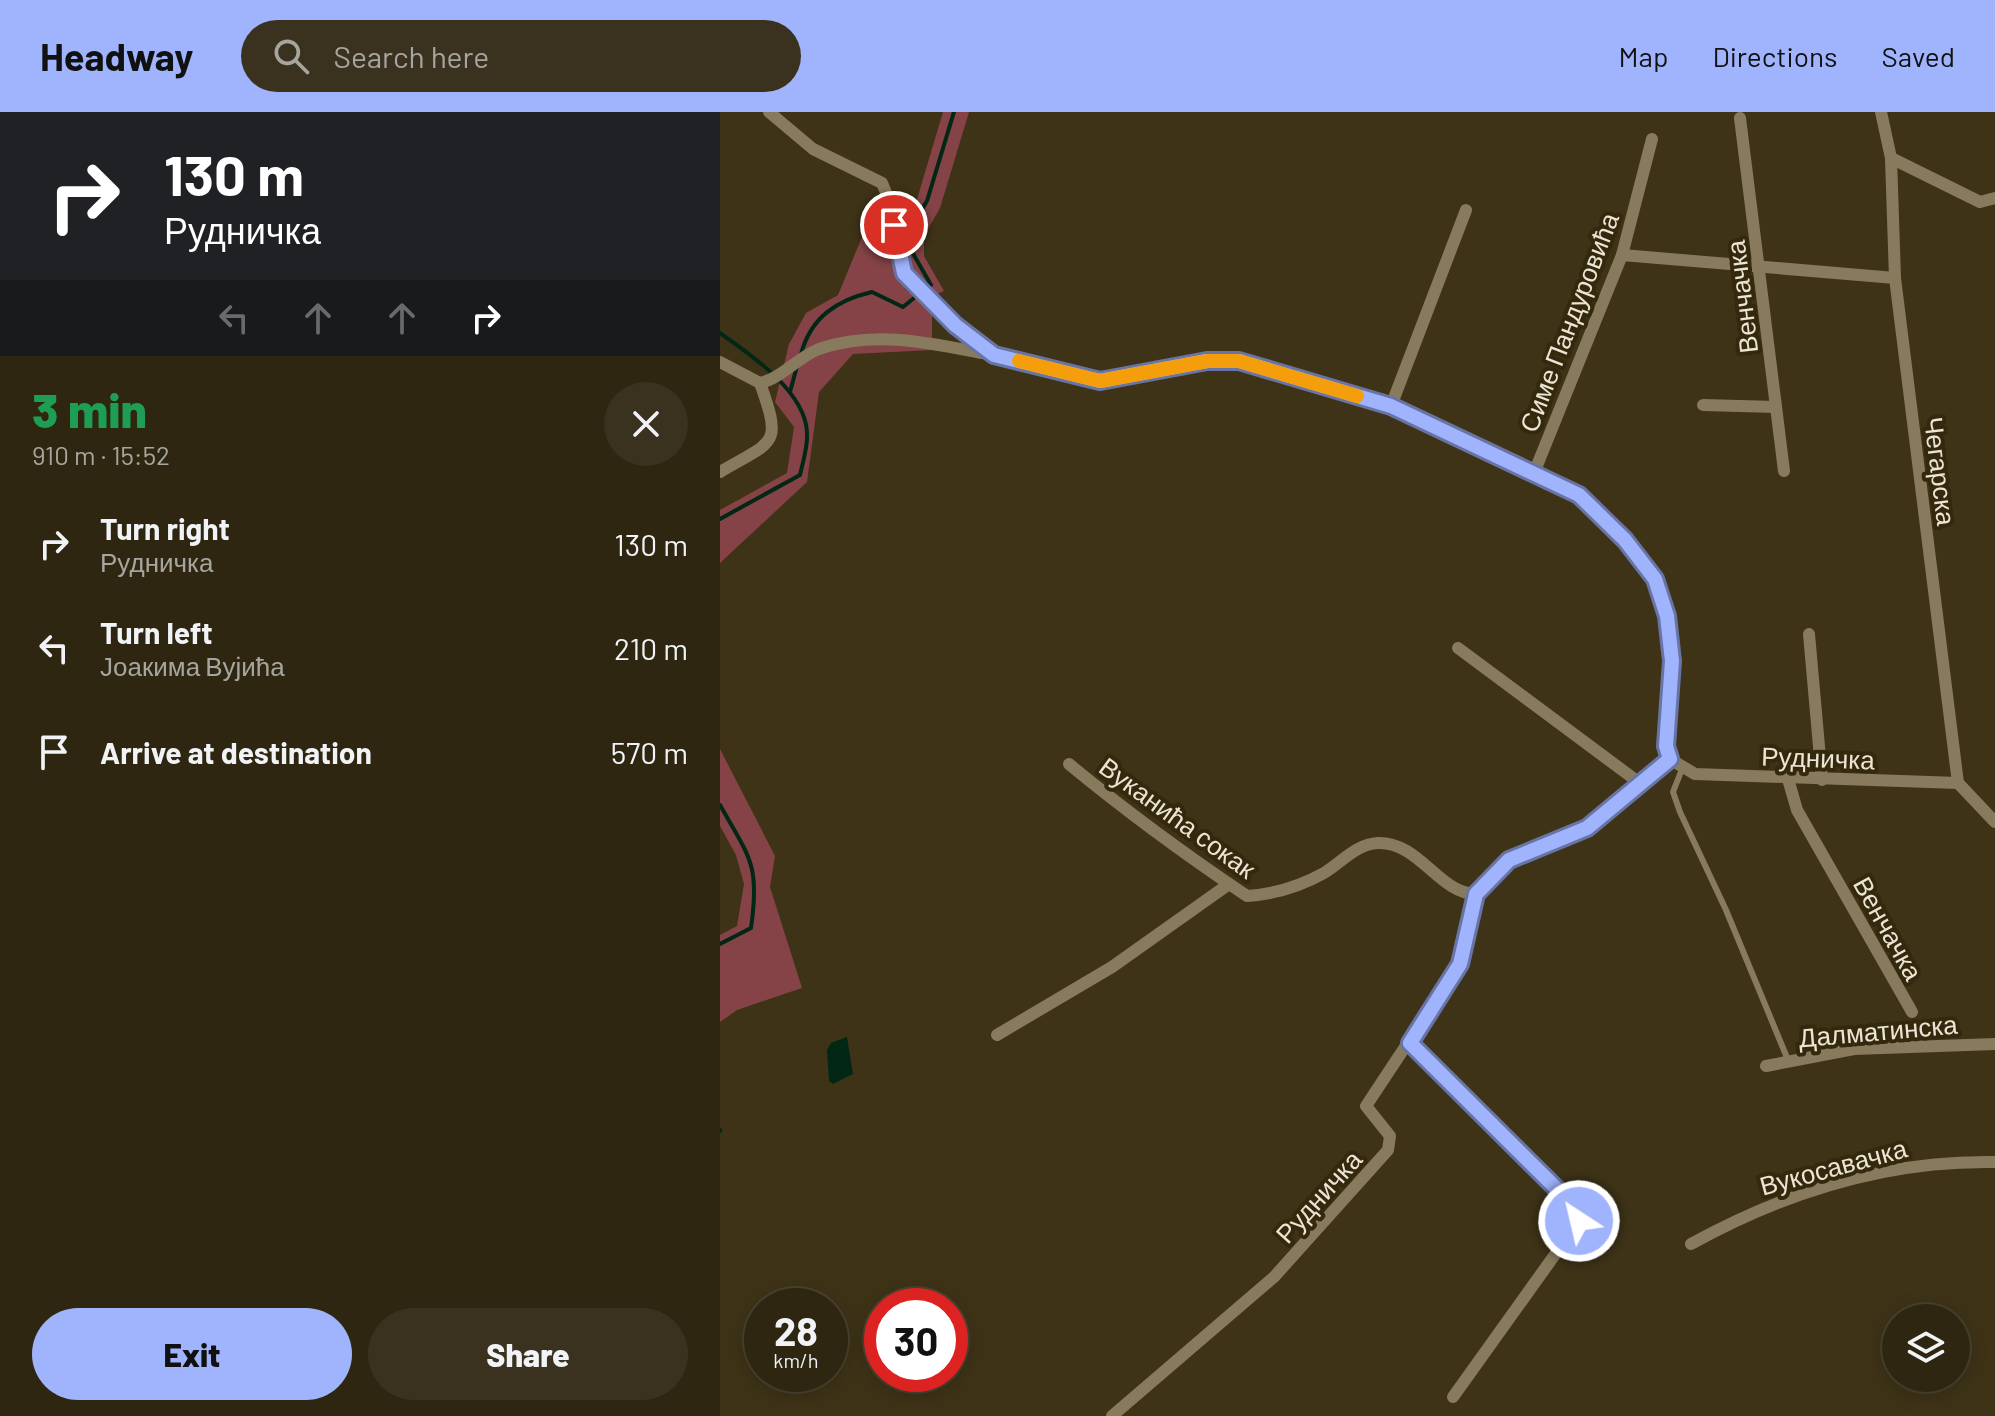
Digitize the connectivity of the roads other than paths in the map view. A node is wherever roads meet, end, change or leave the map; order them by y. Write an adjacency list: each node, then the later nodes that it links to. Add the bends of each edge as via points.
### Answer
1 (769, 112): 11 (street, via 813,149 882,183 893,209 904,273 955,325)
2 (1881, 112): 5 (street, Чегарска)
3 (1740, 118): 9 (street, Венчачка)
4 (1652, 139): 8 (street, Симе Пандуровића)
5 (1891, 158): 6 (street, via 1980,202); 10 (street, Чегарска)
6 (1995, 198)
7 (1466, 210): 15 (street)
8 (1622, 255): 9 (street); 19 (street, Симе Пандуровића)
9 (1760, 266): 10 (street); 16 (street, Венчачка)
10 (1895, 278): 27 (street, Чегарска)
11 (994, 355): 13 (street, via 873,338 818,350); 15 (street, via 1100,381 1207,361 1239,361)
12 (720, 362): 13 (street)
13 (764, 382): 18 (street, via 774,423 770,442)
14 (1703, 405): 16 (street)
15 (1391, 406): 19 (street)
16 (1776, 407): 17 (street, Венчачка)
17 (1784, 471)
18 (720, 472)
19 (1534, 473): 22 (street, via 1579,495 1655,579 1667,616 1672,661 1666,746)
20 (1809, 634): 26 (street)
21 (1458, 648): 28 (street)
22 (1670, 759): 24 (street); 28 (street)
23 (1069, 764): 30 (street, Вуканића сокак)
24 (1682, 769): 25 (street, Рудничка); 36 (lane, via 1673,792 1680,812)
25 (1788, 779): 26 (street, Рудничка); 32 (street, Венчачка, via 1797,810)
26 (1822, 780): 27 (street, Рудничка)
27 (1958, 783): 29 (street)
28 (1641, 784): 31 (street, via 1587,828 1509,860)
29 (1995, 822)
30 (1229, 884): 31 (street, Вуканића сокак, via 1247,896 1283,892 1349,853 1381,843 1406,850 1456,888); 33 (street, via 1112,967)
31 (1476, 894): 34 (street, Рудничка, via 1460,964)
32 (1912, 1012)
33 (997, 1035)
34 (1410, 1043): 40 (street, via 1578,1213 1574,1228); 41 (street, Рудничка, via 1366,1106 1390,1136 1388,1150 1274,1277)
35 (1995, 1044): 36 (street, Далматинска, via 1854,1049)
36 (1788, 1060): 37 (street, Далматинска)
37 (1766, 1066)
38 (1995, 1162): 39 (street, Вукосавачка, via 1874,1171 1764,1206)
39 (1691, 1244)
40 (1453, 1397)
41 (1112, 1416)

